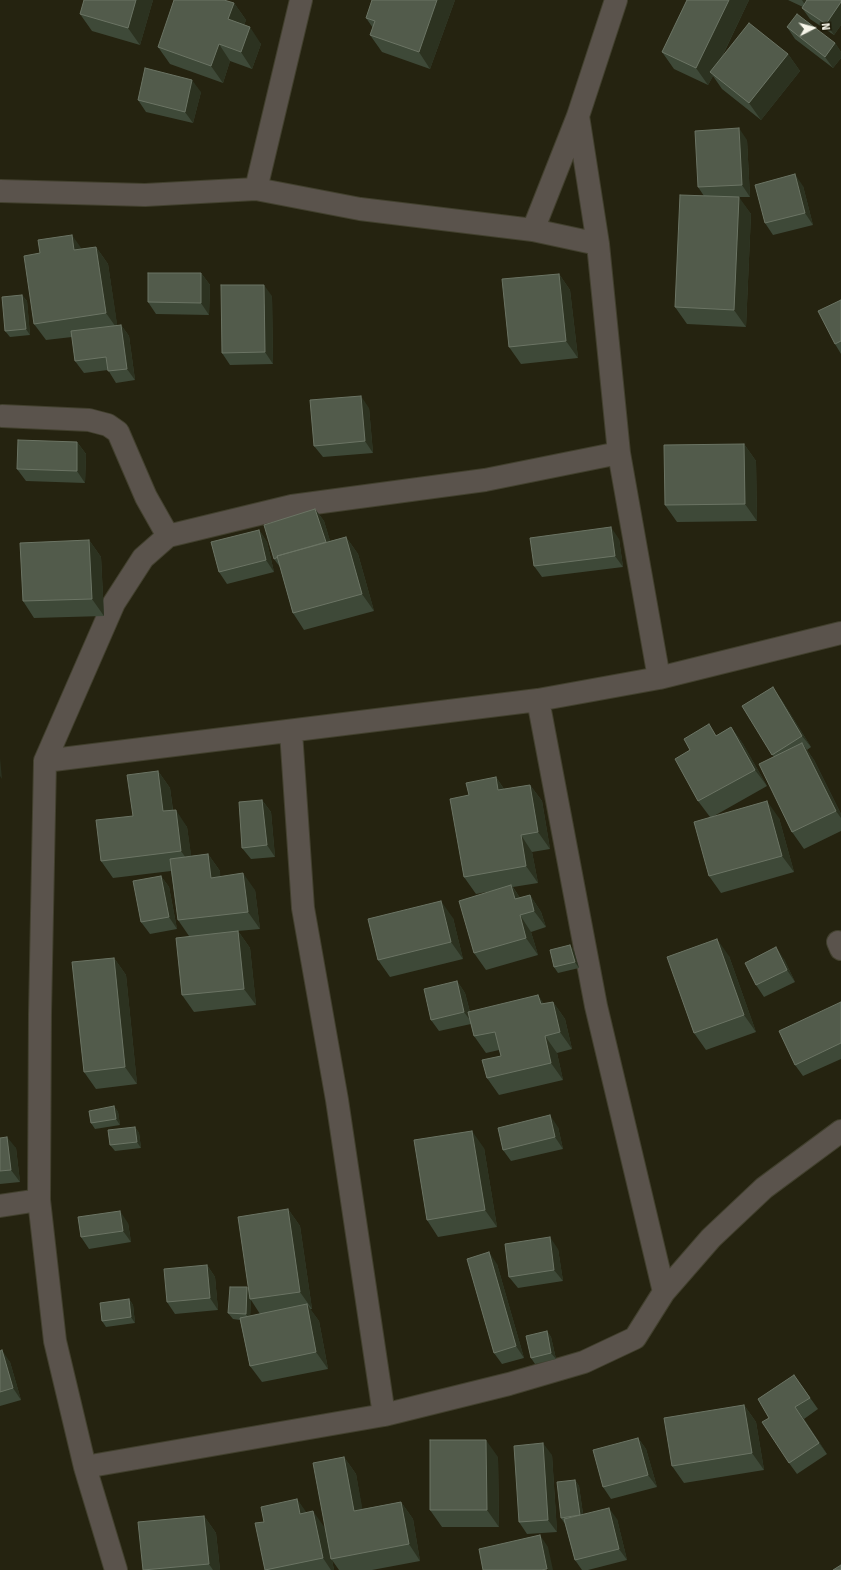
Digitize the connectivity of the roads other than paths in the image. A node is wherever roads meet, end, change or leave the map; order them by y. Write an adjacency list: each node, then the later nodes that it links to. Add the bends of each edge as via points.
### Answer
1 (301, 0): 4 (street)
2 (616, 0): 3 (street)
3 (578, 116): 6 (street); 7 (street)
4 (256, 189): 5 (street, via 145,195); 6 (street, via 360,209)
5 (0, 191)
6 (533, 230): 7 (street)
7 (598, 244): 9 (street)
8 (1, 411): 10 (street, via 90,420 108,425 118,432 146,497)
9 (619, 453): 10 (street, via 485,480 292,506); 12 (street)
10 (168, 536): 15 (street, via 143,558 114,603)
11 (841, 633): 12 (street)
12 (659, 678): 13 (street)
13 (538, 700): 14 (street); 19 (street, via 596,1006)
14 (291, 732): 15 (street); 20 (street, via 303,908 337,1100)
15 (45, 761): 17 (street)
16 (841, 1131): 19 (street, via 764,1188 711,1238)
17 (39, 1200): 18 (street); 21 (street, via 55,1341)
18 (0, 1206)
19 (664, 1292): 20 (street, via 635,1338 584,1362 509,1384)
20 (384, 1415): 21 (street)
21 (85, 1467): 22 (street)
22 (116, 1570)

